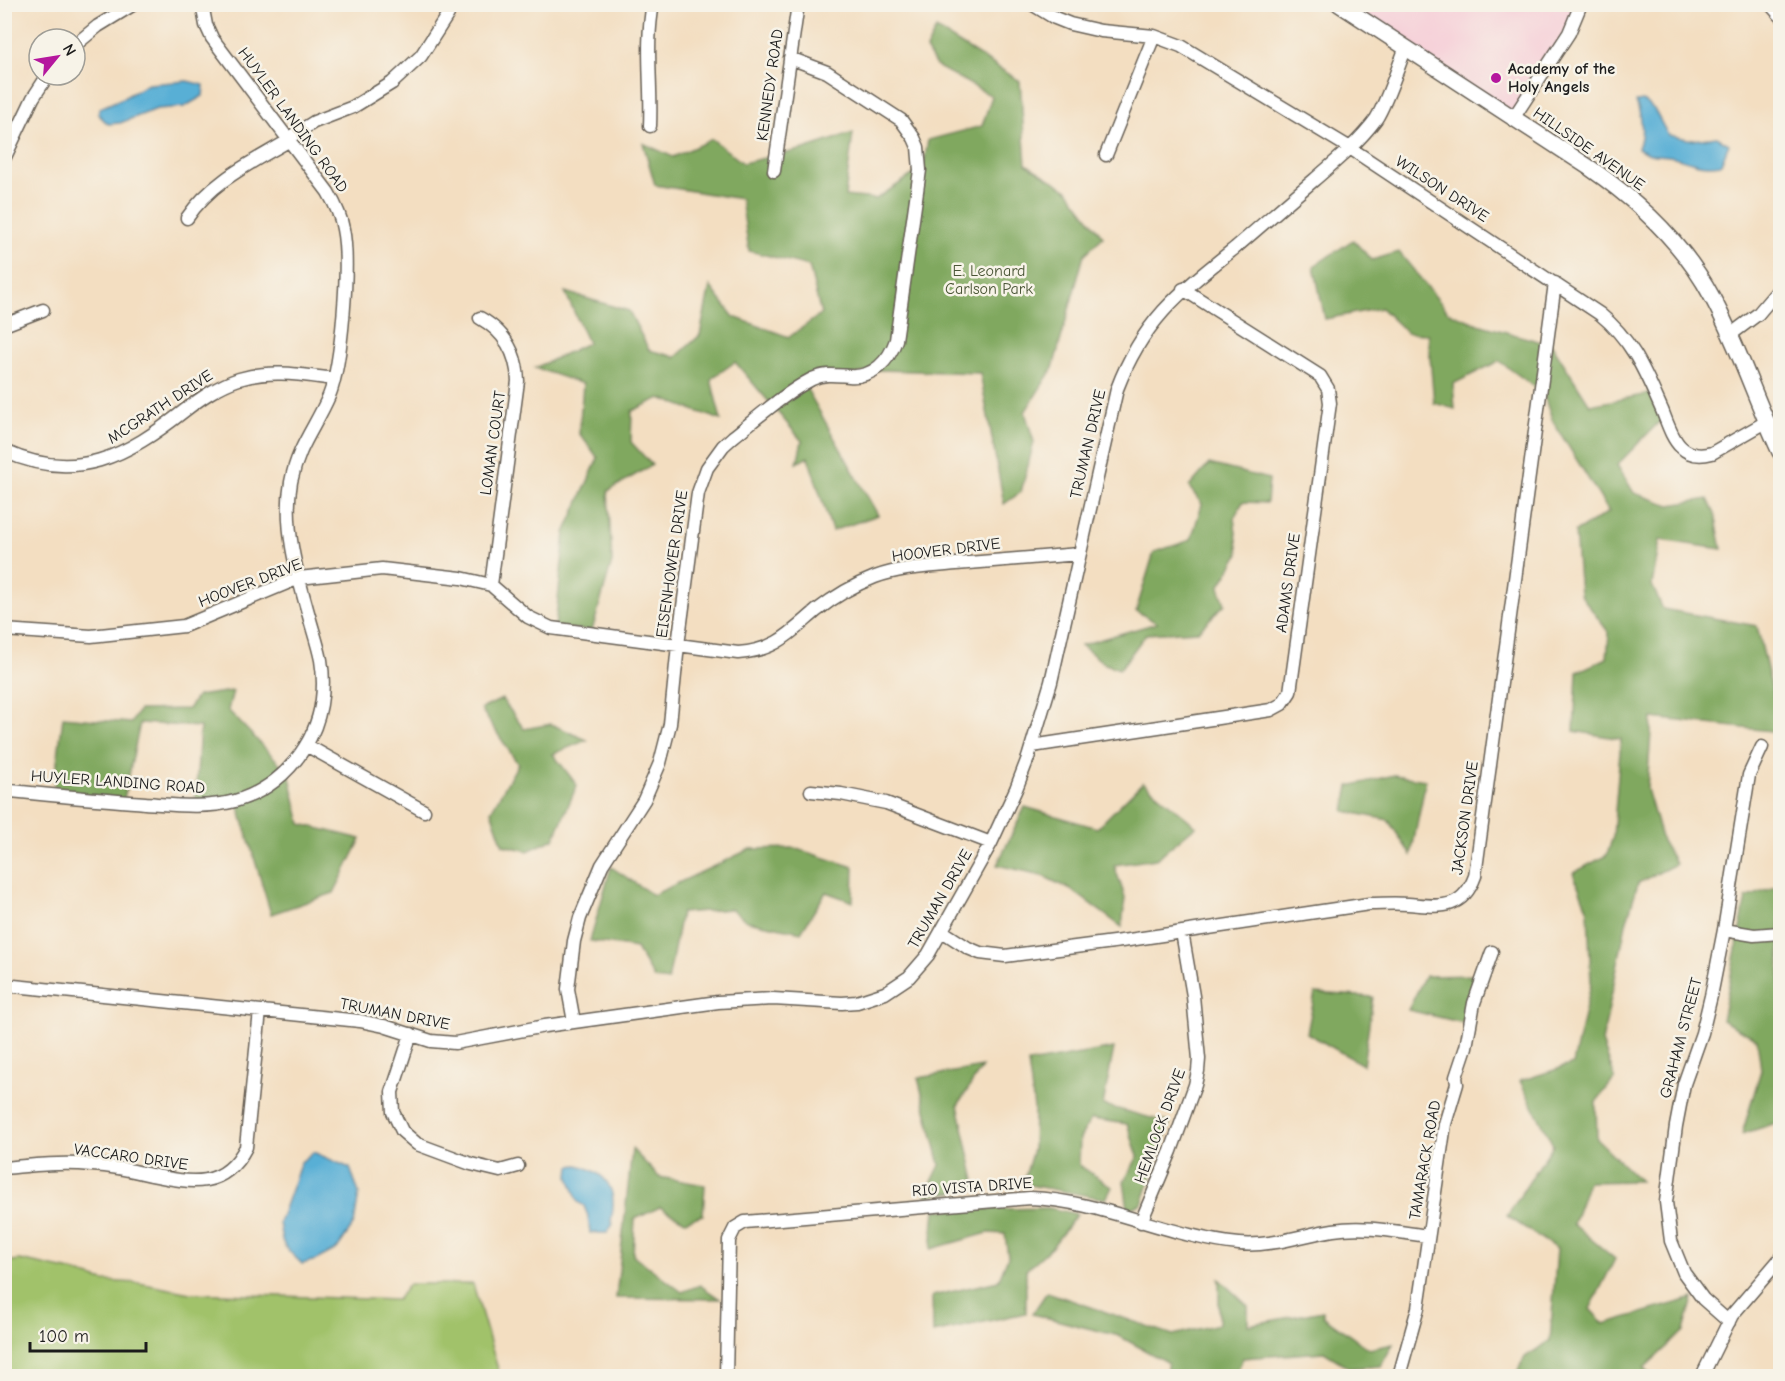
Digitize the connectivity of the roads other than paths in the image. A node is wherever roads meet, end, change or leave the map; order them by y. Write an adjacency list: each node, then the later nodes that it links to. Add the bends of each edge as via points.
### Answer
1 (134, 4): 11 (street)
2 (202, 4): 18 (street, HUYLER LANDING ROAD, via 212,38)
3 (653, 4): 17 (street, via 648,45)
4 (798, 4): 14 (street, KENNEDY ROAD)
5 (1032, 4): 12 (street, WILSON DRIVE, via 1054,18 1084,28)
6 (1339, 4): 13 (main road, HILLSIDE AVENUE)
7 (1581, 4): 16 (street, via 1569,33 1514,117)
8 (1770, 4): 10 (street)
9 (448, 14): 18 (street, via 421,56 392,83 353,107 314,122)
10 (1780, 15)
11 (87, 35)
12 (1154, 36): 19 (street, WILSON DRIVE, via 1181,45); 20 (street)
13 (1406, 47): 16 (main road, HILLSIDE AVENUE); 19 (street, TRUMAN DRIVE, via 1377,117)
14 (790, 58): 22 (street, KENNEDY ROAD); 39 (street, EISENHOWER DRIVE, via 827,72 893,113 908,128 918,147 920,170 896,340 889,357 876,369 858,376 828,374 810,380 733,437 714,456 698,493)
15 (40, 87): 21 (street)
16 (1500, 109): 30 (main road, HILLSIDE AVENUE, via 1617,187 1651,217 1700,278)
17 (650, 126)
18 (288, 140): 23 (street, via 214,186); 31 (street, HUYLER LANDING ROAD, via 328,192 343,228 344,297)
19 (1350, 148): 24 (street, WILSON DRIVE); 26 (street, TRUMAN DRIVE)
20 (1106, 155)
21 (4, 159)
22 (774, 171)
23 (187, 218)
24 (1555, 283): 32 (street, WILSON DRIVE, via 1600,314 1632,347 1683,449 1696,455 1712,453); 49 (street, JACKSON DRIVE, via 1472,885 1460,899 1444,906 1369,904)
25 (1780, 288): 30 (street, via 1758,314)
26 (1183, 289): 35 (street, TRUMAN DRIVE, via 1145,332 1124,370); 41 (street, ADAMS DRIVE, via 1320,376 1328,389 1330,403 1290,692 1282,704 1271,710)
27 (42, 310): 29 (street)
28 (480, 318): 37 (street, LOMAN COURT, via 496,329 511,349 518,381)
29 (4, 325)
30 (1730, 334): 32 (main road, HILLSIDE AVENUE)
31 (334, 379): 33 (street, MCGRATH DRIVE, via 280,373 239,379 208,392 125,452 96,463 33,463); 36 (street, HUYLER LANDING ROAD, via 299,452 291,485 289,519)
32 (1766, 422): 34 (main road, HILLSIDE AVENUE)
33 (4, 451)
34 (1780, 453)
35 (1079, 554): 39 (street, HOOVER DRIVE, via 921,567 878,576 843,592 787,637 762,649 738,653); 41 (street, TRUMAN DRIVE)
36 (299, 578): 37 (street, HOOVER DRIVE, via 398,570); 38 (street, HOOVER DRIVE, via 184,626 91,636); 40 (street, HUYLER LANDING ROAD, via 323,675 321,707)
37 (491, 585): 39 (street, HOOVER DRIVE, via 528,618 551,628)
38 (4, 630)
39 (678, 645): 54 (street, EISENHOWER DRIVE, via 670,724 660,763 644,800 598,874 580,918 568,989)
40 (306, 745): 43 (street, HUYLER LANDING ROAD, via 290,767 265,788 221,804 129,802); 45 (street)
41 (1032, 746): 46 (street, TRUMAN DRIVE)
42 (1762, 747): 47 (street, GRAHAM STREET, via 1749,776)
43 (4, 790)
44 (811, 790): 46 (street, via 886,803)
45 (424, 811)
46 (991, 843): 48 (street, TRUMAN DRIVE)
47 (1724, 930): 50 (street, via 1754,935); 61 (street, GRAHAM STREET, via 1702,1033 1684,1084 1666,1202 1671,1241 1684,1273 1702,1299)
48 (942, 931): 49 (street, JACKSON DRIVE, via 980,953 1005,956); 54 (street, TRUMAN DRIVE, via 909,977 871,998 842,1003 736,1000)
49 (1182, 932): 58 (street, HEMLOCK DRIVE, via 1193,996 1198,1071)
50 (1780, 933)
51 (1492, 952): 59 (street, TAMARACK ROAD, via 1474,1003 1445,1124)
52 (4, 985): 53 (street, TRUMAN DRIVE)
53 (260, 1011): 55 (street, TRUMAN DRIVE, via 360,1021); 57 (street, VACCARO DRIVE, via 246,1147 226,1172 208,1180 186,1182 93,1165)
54 (574, 1022): 55 (street, TRUMAN DRIVE, via 455,1043)
55 (411, 1034): 56 (street, via 392,1092 393,1112 409,1138 471,1164 500,1171)
56 (518, 1166)
57 (4, 1167)
58 (1141, 1222): 59 (street, RIO VISTA DRIVE, via 1243,1244 1281,1242 1344,1229 1381,1229); 62 (street, RIO VISTA DRIVE, via 1059,1200 1030,1198 745,1222 735,1228 729,1240)
59 (1428, 1236): 63 (street, TAMARACK ROAD, via 1418,1308)
60 (1780, 1259): 61 (street)
61 (1729, 1322): 64 (street)
62 (726, 1377)
63 (1399, 1377)
64 (1702, 1377)

